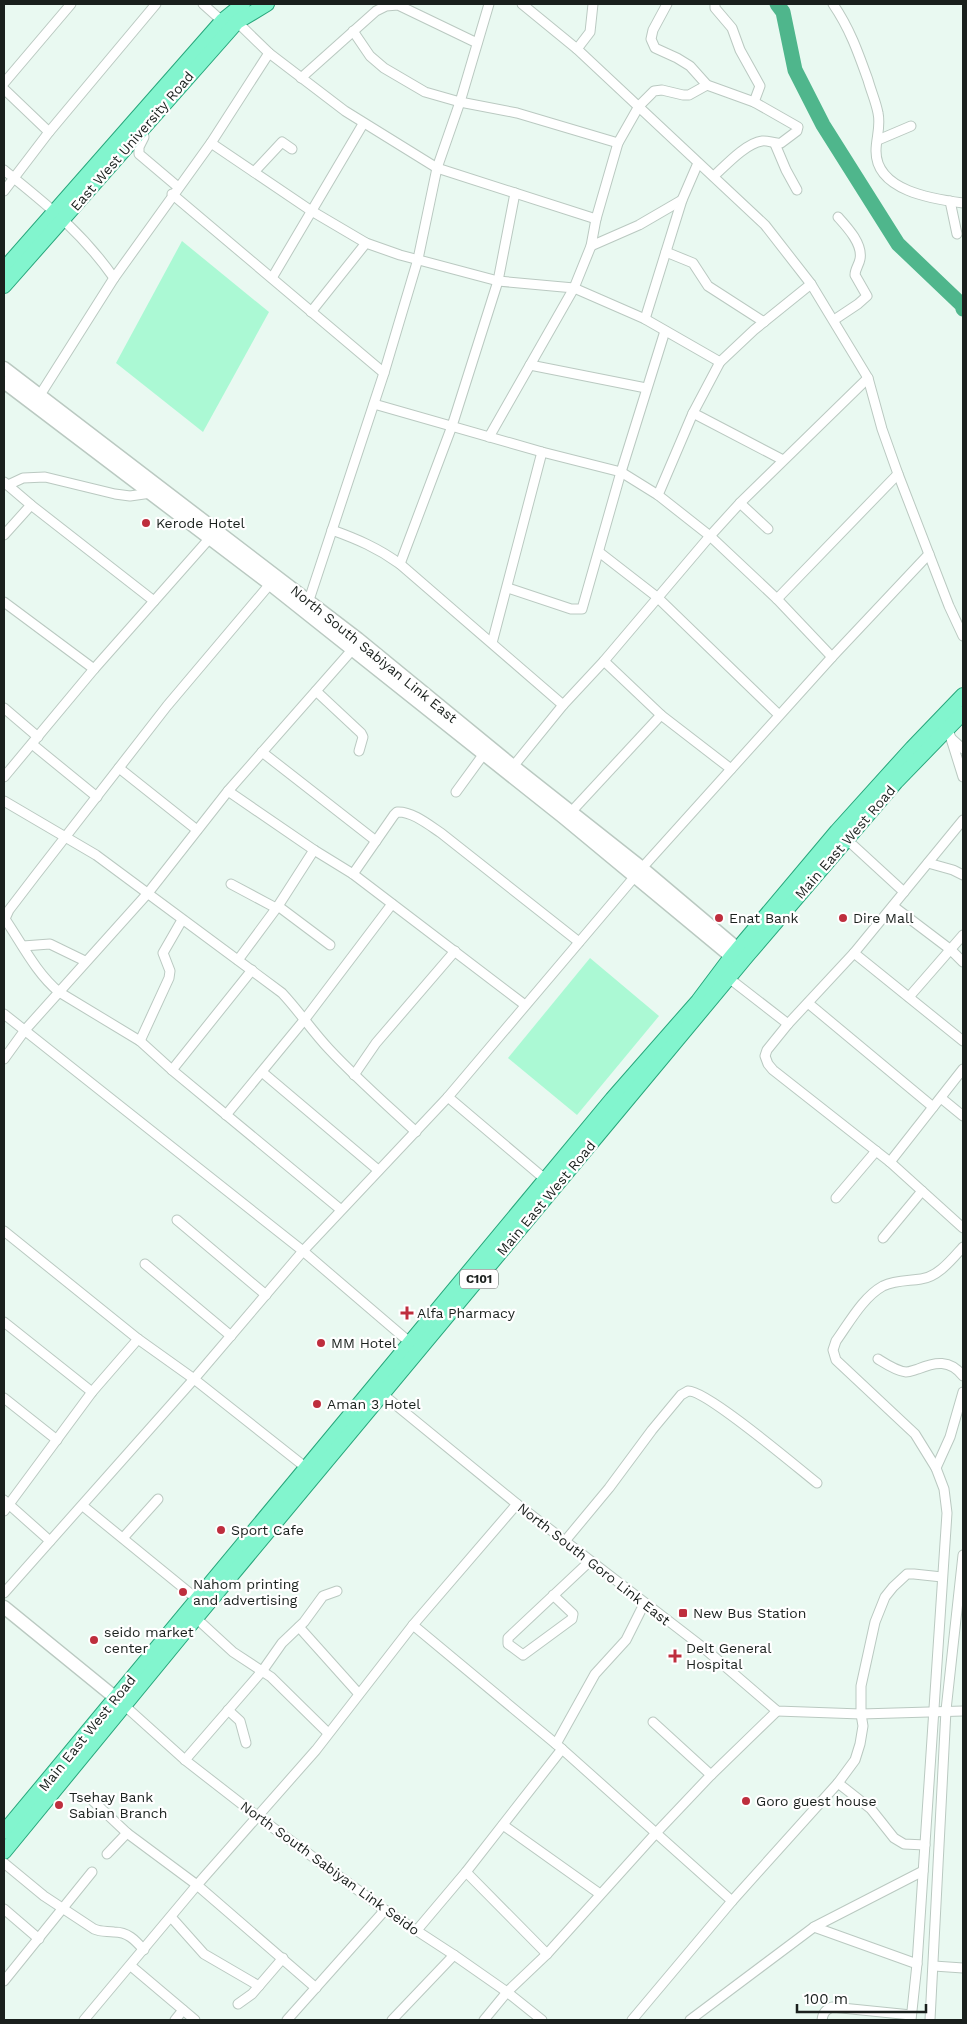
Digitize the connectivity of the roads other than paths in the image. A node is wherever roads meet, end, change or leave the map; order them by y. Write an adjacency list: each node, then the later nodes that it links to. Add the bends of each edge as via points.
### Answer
1 (71, 4): 18 (street)
2 (156, 4): 27 (street)
3 (202, 4): 12 (street)
4 (243, 4): 12 (main road, East West University Road)
5 (266, 4): 12 (main road, East West University Road)
6 (489, 4): 14 (street)
7 (522, 4): 15 (street)
8 (593, 4): 15 (street, via 590,32)
9 (667, 4): 19 (street, via 653,30 651,43 690,66)
10 (715, 4): 22 (street, via 732,28 760,86)
11 (833, 4): 28 (street, via 853,38 878,112)
12 (230, 19): 16 (street); 26 (main road, East West University Road); 47 (main road, East West University Road)
13 (353, 31): 14 (street, via 376,11 398,5); 17 (street); 21 (street, via 370,56 384,68 424,92)
14 (477, 43): 21 (street)
15 (577, 49): 23 (street)
16 (269, 53): 17 (street); 30 (street)
17 (301, 78): 24 (street)
18 (4, 83)
19 (707, 85): 22 (street); 23 (street, via 689,95 654,91)
20 (4, 88): 27 (street)
21 (460, 102): 29 (street, via 517,113); 34 (street)
22 (754, 102): 31 (street, via 798,127 797,131)
23 (639, 106): 29 (street); 33 (street)
24 (363, 124): 34 (street); 46 (street)
25 (911, 126): 28 (street)
26 (142, 129): 40 (street, via 144,137 139,154); 47 (main road, East West University Road)
27 (49, 132): 38 (street)
28 (878, 140): 44 (street, via 876,150 882,174 918,194)
29 (618, 143): 49 (street)
30 (211, 144): 36 (street); 40 (street)
31 (776, 144): 37 (street, via 765,140 756,142); 39 (street)
32 (292, 149): 36 (street, via 282,142)
33 (698, 163): 37 (street); 43 (street)
34 (437, 168): 42 (street); 54 (street)
35 (4, 170): 38 (street)
36 (254, 172): 46 (street)
37 (714, 176): 59 (street, via 765,225)
38 (14, 179): 41 (street); 47 (street)
39 (797, 190)
40 (175, 191): 56 (street); 57 (street)
41 (4, 192)
42 (514, 193): 49 (street); 58 (street)
43 (682, 200): 52 (street, via 639,225); 53 (street)
44 (950, 201): 45 (street); 50 (street)
45 (963, 203)
46 (310, 210): 51 (street); 57 (street)
47 (59, 215): 55 (main road, East West University Road); 56 (street, via 96,251); 60 (main road, East West University Road)
48 (838, 217): 64 (street, via 857,244 860,256 855,274 867,296)
49 (596, 219): 52 (street)
50 (957, 234)
51 (366, 244): 54 (street); 62 (street)
52 (591, 246): 61 (street)
53 (666, 252): 63 (street); 65 (street, via 693,263 708,286)
54 (418, 259): 58 (street); 70 (street)
55 (4, 269)
56 (114, 278): 74 (street)
57 (272, 278): 62 (street)
58 (498, 281): 61 (street); 77 (street)
59 (811, 284): 64 (street); 65 (street)
60 (4, 286)
61 (574, 288): 63 (street); 68 (street)
62 (311, 312): 70 (street)
63 (645, 319): 66 (street)
64 (834, 320): 71 (street)
65 (764, 322): 67 (street)
66 (665, 331): 67 (street); 73 (street)
67 (720, 362): 76 (street)
68 (530, 365): 73 (street); 78 (street)
69 (4, 368): 74 (main road, North South Sabiyan Link East)
70 (384, 373): 75 (street)
71 (868, 378): 80 (street); 82 (street)
72 (4, 382): 84 (main road, North South Sabiyan Link East)
73 (646, 388): 81 (street)
74 (40, 394): 88 (main road, North South Sabiyan Link East)
75 (374, 404): 77 (street); 90 (street)
76 (693, 412): 80 (street); 85 (street)
77 (452, 426): 78 (street); 96 (street)
78 (489, 437): 79 (street)
79 (542, 452): 81 (street); 98 (street)
80 (783, 460): 86 (street)
81 (621, 472): 85 (street); 94 (street)
82 (898, 474): 95 (street); 100 (street)
83 (6, 484): 84 (street, via 22,478 45,477 115,494); 87 (street)
84 (151, 493): 88 (main road, North South Sabiyan Link East)
85 (658, 495): 92 (street)
86 (740, 503): 89 (street); 92 (street)
87 (31, 505): 91 (street); 101 (street)
88 (184, 512): 93 (main road, North South Sabiyan Link East); 103 (main road, North South Sabiyan Link East)
89 (768, 528)
90 (332, 530): 96 (street, via 362,540); 103 (street)
91 (4, 535)
92 (710, 536): 99 (street); 100 (street)
93 (209, 538): 97 (main road, North South Sabiyan Link East); 101 (street)
94 (599, 552): 98 (street, via 582,609 571,609); 99 (street)
95 (929, 554): 104 (street); 107 (street)
96 (400, 564): 105 (street)
97 (270, 584): 103 (main road, North South Sabiyan Link East); 123 (street)
98 (508, 588): 105 (street)
99 (657, 597): 108 (street); 116 (street)
100 (777, 599): 107 (street)
101 (154, 600): 109 (street)
102 (4, 602): 109 (street)
103 (307, 608): 106 (main road, North South Sabiyan Link East); 125 (main road, North South Sabiyan Link East, via 358,639)
104 (963, 636)
105 (492, 644): 112 (street)
106 (352, 650): 110 (street); 122 (main road, North South Sabiyan Link East)
107 (832, 657): 116 (street)
108 (604, 661): 112 (street); 115 (street)
109 (94, 669): 118 (street)
110 (316, 691): 120 (street, via 361,733); 121 (street)
111 (963, 695): 135 (main road, Main East West Road / C101, via 912,748)
112 (563, 705): 125 (street)
113 (4, 708): 118 (street)
114 (963, 713): 117 (main road, Main East West Road / C101)
115 (661, 715): 124 (street); 132 (street)
116 (779, 715): 124 (street)
117 (950, 734): 119 (street); 127 (street); 135 (main road, Main East West Road / C101)
118 (35, 740): 126 (street); 130 (street)
119 (963, 750)
120 (359, 751)
121 (262, 752): 128 (street); 137 (street)
122 (483, 755): 125 (main road, North South Sabiyan Link East); 129 (street)
123 (119, 768): 130 (street); 134 (street)
124 (731, 769): 140 (street)
125 (511, 770): 132 (main road, North South Sabiyan Link East); 140 (main road, North South Sabiyan Link East)
126 (4, 777)
127 (963, 777)
128 (228, 791): 134 (street); 138 (street)
129 (456, 792)
130 (97, 797): 136 (street)
131 (4, 801): 136 (street)
132 (572, 811): 140 (main road, North South Sabiyan Link East)
133 (963, 820): 139 (street)
134 (196, 830): 144 (street)
135 (842, 836): 145 (street); 158 (main road, Main East West Road / C101)
136 (66, 837): 144 (street); 149 (street)
137 (376, 841): 141 (street); 152 (street, via 397,812 411,815 441,833)
138 (314, 850): 141 (street); 148 (street)
139 (928, 863): 142 (street); 145 (street)
140 (638, 872): 152 (street); 158 (main road, North South Sabiyan Link East)
141 (353, 874): 146 (street)
142 (963, 875)
143 (231, 884): 148 (street)
144 (148, 892): 150 (street); 160 (street)
145 (904, 892): 147 (street)
146 (392, 904): 156 (street); 170 (street)
147 (893, 906): 155 (street); 157 (street)
148 (277, 907): 153 (street); 159 (street)
149 (5, 914): 154 (street)
150 (182, 920): 159 (street); 173 (street, via 163,953 170,971 169,978)
151 (963, 935): 155 (street)
152 (579, 942): 168 (street)
153 (330, 945)
154 (23, 946): 160 (street, via 50,944); 164 (street, via 49,984)
155 (951, 950): 161 (street); 165 (street)
156 (455, 952): 168 (street); 179 (street, via 376,1044)
157 (854, 953): 165 (street); 166 (street)
158 (739, 957): 163 (main road, Main East West Road / C101); 167 (main road, Main East West Road / C101)
159 (238, 960): 162 (street)
160 (85, 961): 164 (street)
161 (963, 962)
162 (252, 970): 170 (street, via 282,993); 177 (street)
163 (730, 979): 167 (main road, Main East West Road / C101); 171 (street)
164 (60, 992): 172 (street); 173 (street)
165 (909, 997): 174 (street)
166 (808, 1003): 171 (street); 182 (street)
167 (702, 1004): 186 (main road, Main East West Road / C101)
168 (525, 1005): 180 (street)
169 (4, 1014): 172 (street)
170 (305, 1019): 178 (street); 179 (street)
171 (788, 1024): 187 (street, via 767,1050 768,1064)
172 (25, 1030): 175 (street); 200 (street)
173 (140, 1041): 177 (street)
174 (963, 1041)
175 (4, 1059)
176 (963, 1069): 181 (street)
177 (172, 1070): 183 (street)
178 (262, 1072): 183 (street); 189 (street)
179 (354, 1075): 185 (street)
180 (448, 1097): 185 (street); 190 (street)
181 (941, 1098): 182 (street); 184 (street)
182 (933, 1107): 188 (street)
183 (226, 1115): 194 (street)
184 (963, 1116)
185 (416, 1132): 189 (street)
186 (577, 1151): 190 (main road, Main East West Road / C101); 192 (main road, Main East West Road / C101)
187 (876, 1151): 188 (street); 193 (street)
188 (890, 1162): 191 (street)
189 (378, 1170): 194 (street)
190 (546, 1180): 192 (main road, Main East West Road / C101)
191 (922, 1191): 196 (street); 198 (street)
192 (540, 1196): 206 (main road, Main East West Road / C101)
193 (836, 1198)
194 (340, 1209): 200 (street)
195 (178, 1220): 202 (street)
196 (963, 1228)
197 (4, 1231): 205 (street)
198 (883, 1238)
199 (963, 1247): 215 (street, via 932,1275 903,1280 871,1294 836,1341 833,1350 836,1360 915,1434)
200 (303, 1250): 202 (street); 206 (street)
201 (145, 1264): 204 (street)
202 (266, 1295): 204 (street)
203 (4, 1322): 211 (street)
204 (231, 1336): 209 (street)
205 (138, 1339): 209 (street); 211 (street)
206 (415, 1346): 210 (main road, Main East West Road / C101)
207 (878, 1359): 208 (street, via 906,1372 936,1362 946,1364 959,1370)
208 (963, 1376)
209 (194, 1379): 216 (street); 221 (street)
210 (379, 1391): 216 (main road, Main East West Road / C101); 219 (street, North South Goro Link East)
211 (92, 1392): 214 (street)
212 (963, 1392): 215 (street)
213 (4, 1398): 214 (street)
214 (56, 1440): 220 (street)
215 (936, 1468): 227 (street, via 944,1489 947,1512)
216 (310, 1471): 228 (main road, Main East West Road / C101)
217 (817, 1483): 224 (street, via 740,1422 698,1392 688,1390 652,1430)
218 (158, 1499): 222 (street)
219 (517, 1504): 224 (street, North South Goro Link East); 236 (street)
220 (6, 1505): 223 (street)
221 (83, 1506): 222 (street); 223 (street)
222 (123, 1538): 232 (street)
223 (50, 1541): 230 (street)
224 (565, 1541): 226 (street, North South Goro Link East)
225 (963, 1555): 242 (street)
226 (590, 1561): 231 (street); 233 (street, North South Goro Link East)
227 (942, 1578): 245 (street); 246 (street, via 907,1574 882,1602 861,1686)
228 (216, 1585): 232 (main road, Main East West Road / C101); 235 (main road, Main East West Road / C101)
229 (337, 1591): 237 (street, via 322,1596)
230 (4, 1593)
231 (554, 1595): 231 (street, via 573,1614 572,1619 523,1655 506,1640)
232 (197, 1599): 240 (main road, Main East West Road / C101)
233 (644, 1604): 243 (street, North South Goro Link East, via 705,1649); 250 (street, via 626,1640 595,1674)
234 (4, 1607): 240 (main road, North South Sabiyan Link Seido)
235 (196, 1618): 238 (street, via 233,1652); 240 (main road, Main East West Road / C101)
236 (413, 1626): 239 (street); 250 (street)
237 (298, 1627): 238 (street, via 282,1643); 239 (street)
238 (264, 1670): 241 (street); 248 (street)
239 (360, 1694): 248 (street)
240 (120, 1702): 251 (street, North South Sabiyan Link Seido); 257 (main road, Main East West Road / C101); 261 (main road, Main East West Road / C101)
241 (228, 1710): 249 (street, via 240,1721); 251 (street)
242 (946, 1710): 244 (street); 245 (street); 283 (street)
243 (777, 1711): 246 (street); 252 (street)
244 (963, 1711)
245 (934, 1712): 246 (street); 260 (street)
246 (861, 1714): 253 (street, via 863,1726 855,1760)
247 (653, 1722): 252 (street)
248 (328, 1733): 255 (street)
249 (246, 1743)
250 (559, 1746): 256 (street); 259 (street)
251 (185, 1760): 255 (street, North South Sabiyan Link Seido)
252 (711, 1775): 259 (street)
253 (838, 1784): 260 (street, via 871,1809 894,1838 904,1844); 269 (street)
254 (91, 1799): 258 (street)
255 (257, 1816): 267 (street); 272 (street, North South Sabiyan Link Seido)
256 (503, 1825): 266 (street); 268 (street)
257 (4, 1832)
258 (127, 1833): 262 (street); 267 (street)
259 (656, 1833): 268 (street); 269 (street)
260 (925, 1845): 264 (street)
261 (4, 1852)
262 (107, 1854)
263 (4, 1863): 271 (street)
264 (923, 1871): 274 (street); 281 (street)
265 (92, 1872): 271 (street)
266 (466, 1872): 275 (street); 278 (street)
267 (197, 1885): 273 (street); 280 (street)
268 (600, 1894): 278 (street)
269 (732, 1901): 300 (street)
270 (4, 1909): 276 (street)
271 (63, 1909): 276 (street); 277 (street, via 100,1932 124,1933 132,1937)
272 (385, 1910): 275 (street, North South Sabiyan Link Seido); 287 (street)
273 (171, 1917): 277 (street); 286 (street, via 204,1954)
274 (814, 1927): 281 (street); 292 (street)
275 (417, 1930): 279 (street, North South Sabiyan Link Seido)
276 (38, 1939): 285 (street)
277 (144, 1950): 282 (street)
278 (547, 1954): 288 (street)
279 (454, 1955): 288 (street, North South Sabiyan Link Seido); 297 (street)
280 (283, 1958): 286 (street); 287 (street)
281 (917, 1964): 291 (street)
282 (130, 1966): 290 (street); 293 (street)
283 (934, 1966): 284 (street); 302 (street)
284 (963, 1968)
285 (4, 1981)
286 (259, 1986): 289 (street)
287 (316, 1988): 296 (street)
288 (507, 1992): 298 (street); 299 (street, North South Sabiyan Link Seido)
289 (238, 2004)
290 (183, 2010): 294 (street); 295 (street)
291 (911, 2018): 301 (street, via 832,2007 826,2010)
292 (694, 2019)
293 (84, 2020)
294 (175, 2020)
295 (195, 2020)
296 (286, 2020)
297 (392, 2020)
298 (484, 2020)
299 (542, 2020)
300 (632, 2020)
301 (822, 2020)
302 (930, 2020)

